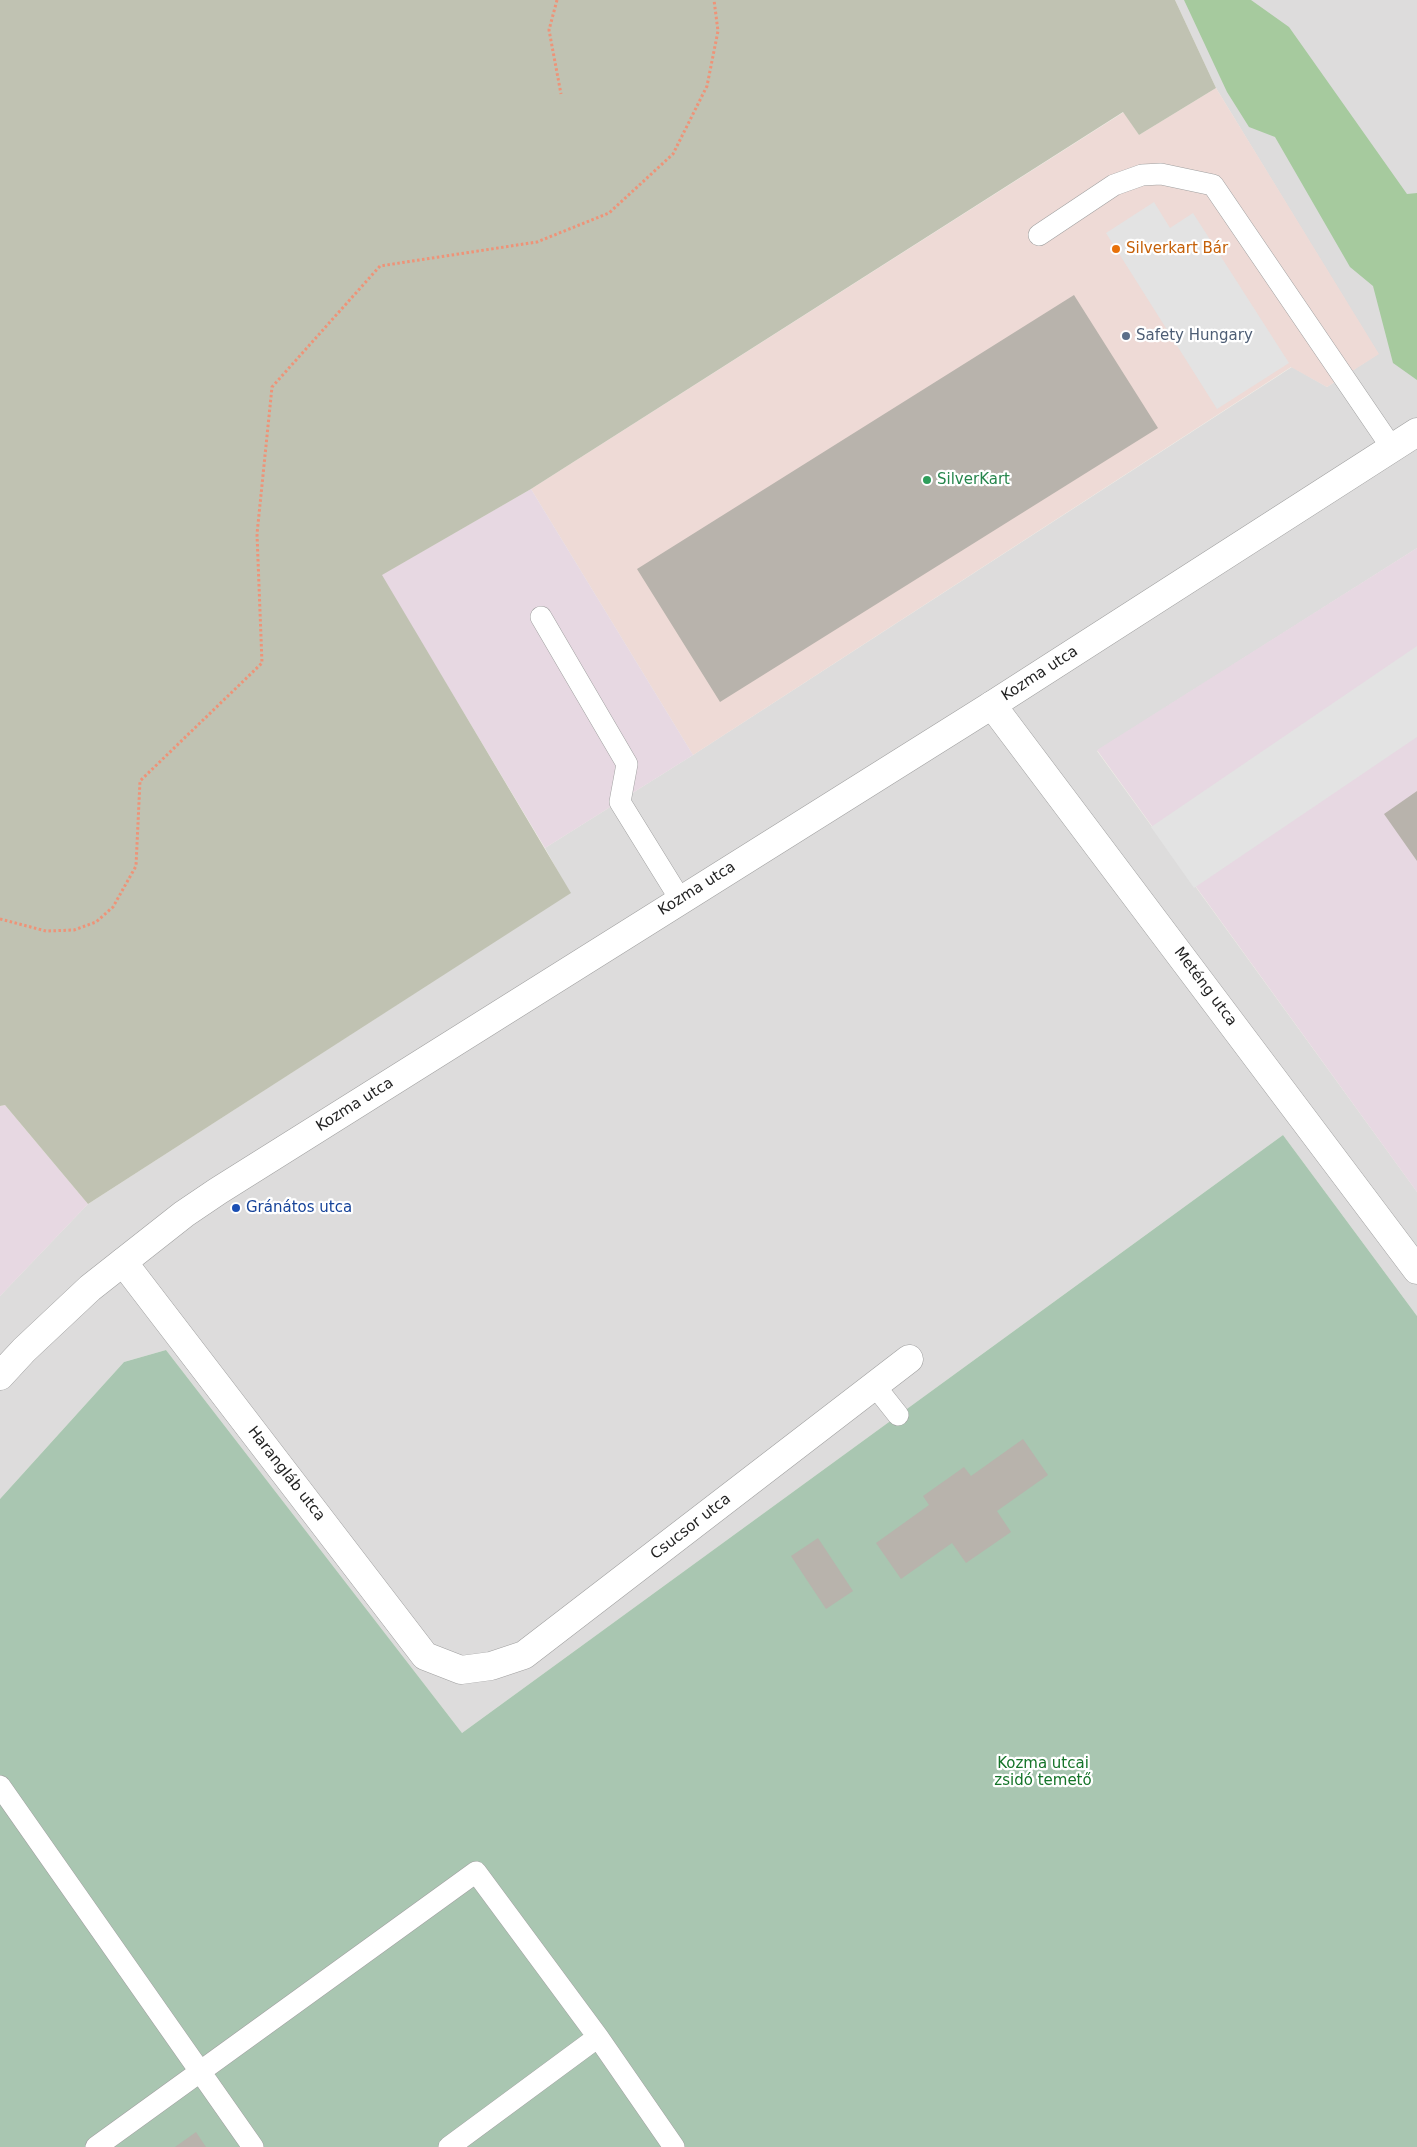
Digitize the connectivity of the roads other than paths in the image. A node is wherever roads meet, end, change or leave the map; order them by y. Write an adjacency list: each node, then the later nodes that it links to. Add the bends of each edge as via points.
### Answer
1 (1039, 235): 3 (lane, via 1114,185 1142,175 1161,174 1213,185)
2 (1417, 432): 3 (street, Kozma utca)
3 (1392, 448): 5 (street, Kozma utca)
4 (541, 618): 6 (lane, via 627,764 620,802)
5 (992, 705): 6 (street, Kozma utca); 8 (street, Meténg utca)
6 (680, 899): 7 (street, Kozma utca, via 218,1191)
7 (123, 1262): 10 (street, Kozma utca, via 90,1288); 13 (street, Harangláb utca, via 425,1656)
8 (1417, 1270)
9 (910, 1359): 11 (street, Csucsor utca)
10 (0, 1376)
11 (875, 1386): 12 (lane); 13 (street, Csucsor utca, via 524,1655 491,1666)
12 (898, 1415)
13 (461, 1670)
14 (0, 1786): 16 (lane)
15 (598, 2037): 16 (lane, via 476,1872); 19 (lane); 20 (lane)
16 (201, 2071): 17 (lane); 18 (lane)
17 (96, 2147)
18 (253, 2147)
19 (449, 2147)
20 (674, 2147)

